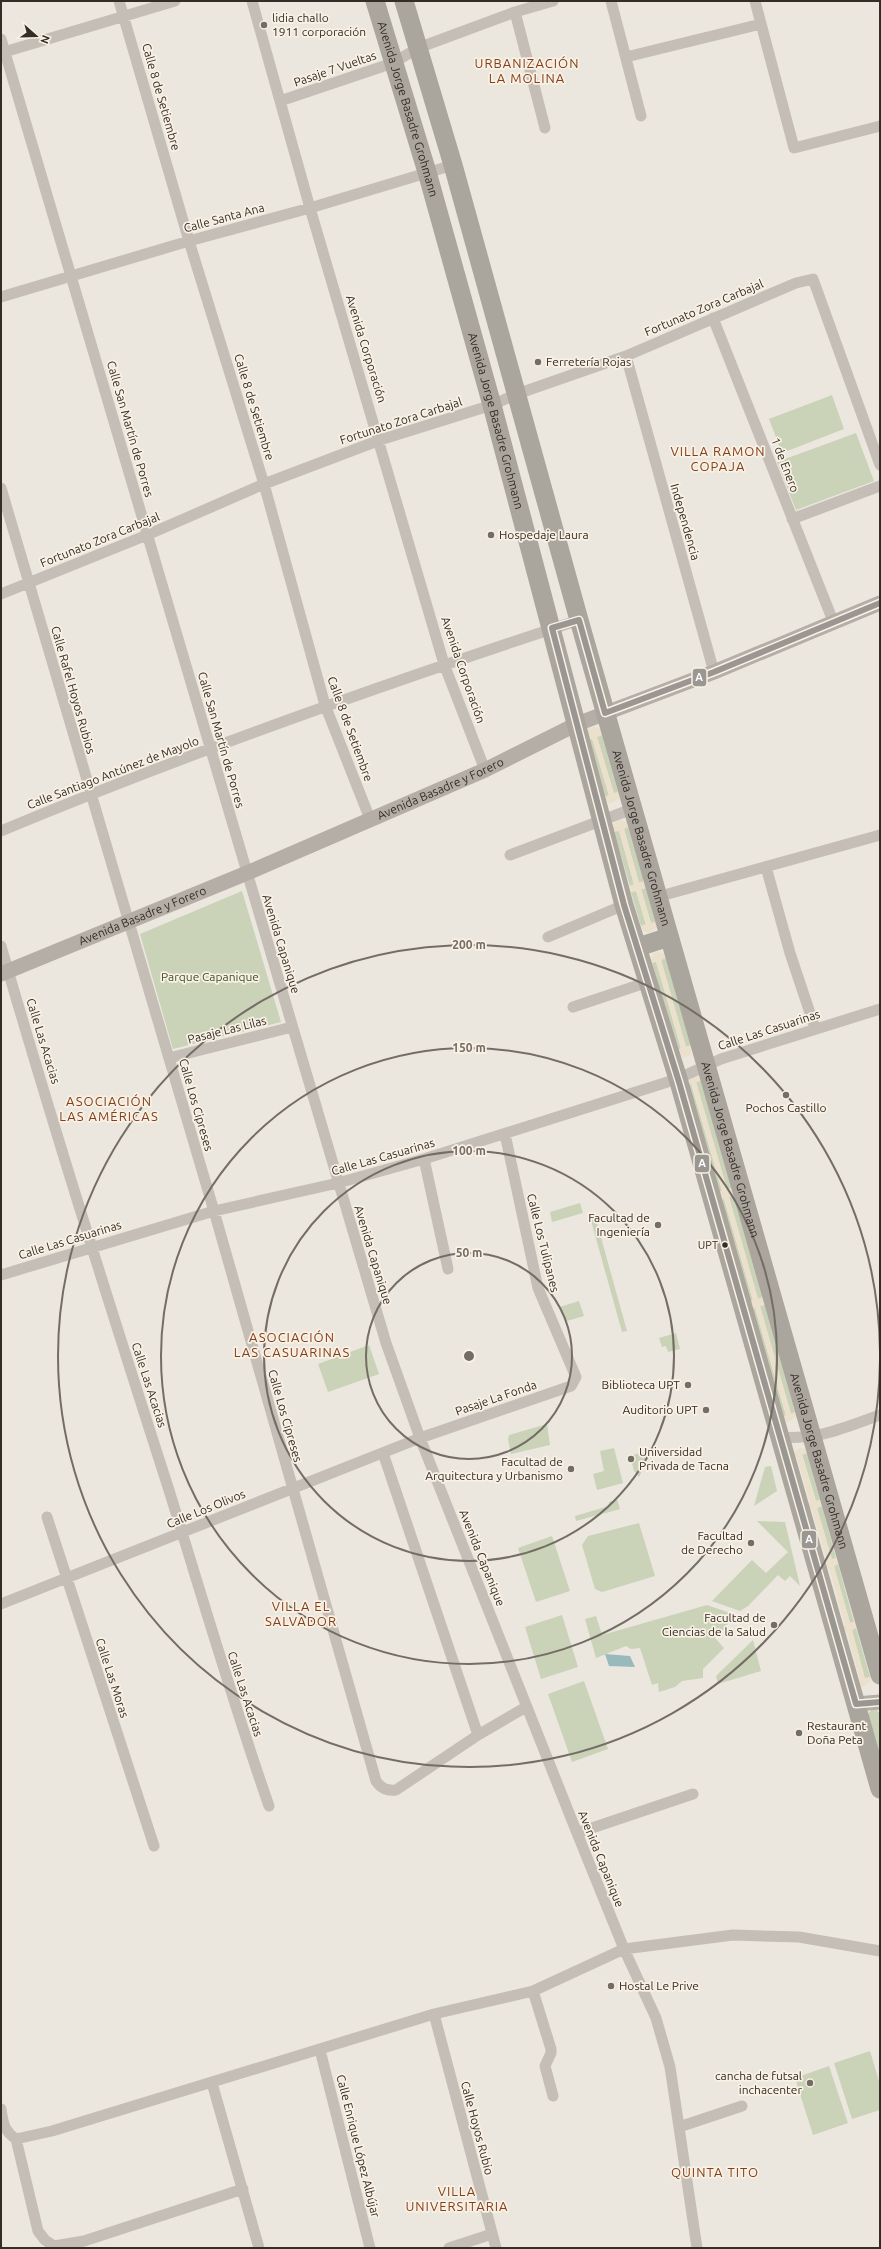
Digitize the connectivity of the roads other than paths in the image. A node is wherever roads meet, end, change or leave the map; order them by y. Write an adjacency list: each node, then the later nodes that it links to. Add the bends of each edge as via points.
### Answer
1 (119, 1): 10 (street, Calle 8 de Setiembre)
2 (175, 1): 10 (street)
3 (252, 1): 17 (street, Avenida Corporación)
4 (375, 1): 16 (highway, Avenida Jorge Basadre Grohmann)
5 (404, 1): 13 (highway, Avenida Jorge Basadre Grohmann)
6 (553, 1): 9 (street, Pasaje 7 Vueltas)
7 (611, 1): 15 (street)
8 (755, 1): 11 (street)
9 (515, 12): 13 (street, Pasaje 7 Vueltas); 20 (street)
10 (124, 17): 14 (street); 24 (street, Calle 8 de Setiembre)
11 (761, 24): 15 (street); 19 (street, via 794,148)
12 (1, 39): 14 (street, Calle San Martín de Porres)
13 (418, 48): 16 (street, Pasaje 7 Vueltas); 21 (highway, Avenida Jorge Basadre Grohmann)
14 (3, 52): 25 (street, Calle San Martín de Porres)
15 (626, 57): 18 (street)
16 (393, 63): 17 (street, Pasaje 7 Vueltas); 22 (highway, Avenida Jorge Basadre Grohmann)
17 (280, 101): 23 (street, Avenida Corporación)
18 (641, 116)
19 (880, 126)
20 (545, 128)
21 (453, 164): 22 (street, Calle Santa Ana); 29 (highway, Avenida Jorge Basadre Grohmann)
22 (426, 172): 23 (street, Calle Santa Ana); 30 (highway, Avenida Jorge Basadre Grohmann)
23 (310, 208): 24 (street, Calle Santa Ana); 31 (street, Avenida Corporación)
24 (189, 241): 25 (street, Calle Santa Ana); 33 (street, Calle 8 de Setiembre)
25 (71, 277): 26 (street, Calle Santa Ana); 37 (street, Calle San Martín de Porres)
26 (1, 297)
27 (713, 318): 28 (street, Fortunato Zora Carbajal); 32 (street, Fortunato Zora Carbajal, via 796,283 813,279); 36 (street, 1 de Enero)
28 (626, 356): 29 (street, Fortunato Zora Carbajal); 45 (street, Independencia)
29 (517, 394): 30 (street, Fortunato Zora Carbajal); 41 (highway, Avenida Jorge Basadre Grohmann)
30 (492, 405): 31 (street, Fortunato Zora Carbajal); 43 (highway, Avenida Jorge Basadre Grohmann)
31 (380, 440): 33 (street, Fortunato Zora Carbajal); 44 (street, Avenida Corporación)
32 (880, 465)
33 (264, 484): 37 (street, Fortunato Zora Carbajal); 46 (street, Calle 8 de Setiembre)
34 (880, 486): 36 (street)
35 (1, 488): 38 (street, Calle Rafel Hoyos Rubios)
36 (792, 519): 42 (street, 1 de Enero)
37 (147, 536): 38 (street, Fortunato Zora Carbajal); 49 (street, Calle San Martín de Porres)
38 (28, 582): 39 (street, Fortunato Zora Carbajal); 51 (street, Calle Rafel Hoyos Rubios)
39 (1, 594)
40 (880, 603): 42 (street, Avenida Basadre y Forero)
41 (579, 620): 43 (street, Calle Santiago Antúnez de Mayolo); 47 (highway, Avenida Jorge Basadre Grohmann)
42 (833, 621): 45 (street, Avenida Basadre y Forero)
43 (552, 628): 44 (street, Calle Santiago Antúnez de Mayolo); 48 (highway, Avenida Jorge Basadre Grohmann)
44 (444, 664): 46 (street, Calle Santiago Antúnez de Mayolo); 50 (street, Avenida Corporación)
45 (714, 672): 47 (street, Avenida Basadre y Forero)
46 (325, 705): 49 (street, Calle Santiago Antúnez de Mayolo); 53 (street, Calle 8 de Setiembre)
47 (605, 713): 48 (street, Avenida Basadre y Forero); 52 (highway, Avenida Jorge Basadre Grohmann)
48 (577, 724): 50 (street, Avenida Basadre y Forero); 54 (highway, Avenida Jorge Basadre Grohmann)
49 (210, 749): 51 (street, Calle Santiago Antúnez de Mayolo); 59 (street, Calle San Martín de Porres)
50 (485, 770): 53 (street, Avenida Basadre y Forero)
51 (90, 794): 55 (street, Calle Santiago Antúnez de Mayolo); 62 (street, Calle Rafel Hoyos Rubios)
52 (632, 809): 54 (street); 60 (highway, Avenida Jorge Basadre Grohmann)
53 (370, 819): 59 (street, Avenida Basadre y Forero)
54 (603, 820): 57 (street); 61 (highway, Avenida Jorge Basadre Grohmann)
55 (1, 831)
56 (880, 835): 58 (street)
57 (510, 855)
58 (766, 867): 60 (street); 72 (street, via 790,953)
59 (247, 873): 62 (street, Avenida Basadre y Forero); 71 (street, Avenida Capanique)
60 (658, 897): 64 (highway, Avenida Jorge Basadre Grohmann)
61 (624, 905): 63 (street); 66 (highway, Avenida Jorge Basadre Grohmann)
62 (129, 921): 67 (street, Avenida Basadre y Forero); 73 (street, Calle Los Cipreses)
63 (548, 937)
64 (669, 937): 66 (highway); 74 (highway, Avenida Jorge Basadre Grohmann)
65 (1, 946): 67 (street, Calle Las Acacias)
66 (638, 947): 68 (highway, Avenida Jorge Basadre Grohmann)
67 (5, 973): 80 (street, Calle Las Acacias)
68 (648, 982): 69 (street); 75 (highway, Avenida Jorge Basadre Grohmann)
69 (574, 1007)
70 (880, 1010): 72 (street, Calle Las Casuarinas)
71 (292, 1027): 73 (street, Pasaje Las Lilas); 78 (street, Avenida Capanique)
72 (815, 1028): 74 (street, Calle Las Casuarinas)
73 (169, 1058): 79 (street, Calle Los Cipreses)
74 (706, 1064): 75 (street, Calle Las Casuarinas); 86 (highway, Avenida Jorge Basadre Grohmann)
75 (677, 1079): 76 (street, Calle Las Casuarinas); 85 (highway, Avenida Jorge Basadre Grohmann)
76 (505, 1134): 77 (street, Calle Las Casuarinas); 83 (street, Calle Los Tulipanes, via 538,1288)
77 (424, 1159): 78 (street, Calle Las Casuarinas); 81 (street)
78 (338, 1183): 79 (street, Calle Las Casuarinas); 87 (street, Avenida Capanique, via 386,1343)
79 (214, 1211): 80 (street, Calle Las Casuarinas); 89 (street, Calle Los Cipreses)
80 (92, 1247): 82 (street, Calle Las Casuarinas); 91 (street, Calle Las Acacias)
81 (448, 1269)
82 (1, 1274)
83 (576, 1377): 87 (street, Pasaje La Fonda, via 571,1386)
84 (880, 1415): 86 (street)
85 (778, 1437): 86 (street); 96 (highway, Avenida Jorge Basadre Grohmann)
86 (812, 1437): 94 (highway, Avenida Jorge Basadre Grohmann)
87 (420, 1438): 88 (street, Calle Los Olivos); 97 (street, Avenida Capanique)
88 (383, 1453): 89 (street, Calle Los Olivos); 98 (street)
89 (292, 1489): 91 (street, Calle Los Olivos); 98 (street, Calle Los Cipreses, via 376,1781 380,1787 389,1791 396,1790)
90 (47, 1517): 92 (street, Calle Las Moras)
91 (182, 1532): 92 (street, Calle Los Olivos); 101 (street, Calle Las Acacias, via 217,1650)
92 (66, 1578): 93 (street, Calle Los Olivos); 103 (street, Calle Las Moras)
93 (1, 1604)
94 (880, 1675)
95 (880, 1702): 96 (street)
96 (856, 1704): 99 (highway, Avenida Jorge Basadre Grohmann)
97 (526, 1707): 98 (street); 102 (street, Avenida Capanique)
98 (478, 1735)
99 (880, 1790)
100 (693, 1794): 102 (street)
101 (269, 1806)
102 (577, 1833): 104 (street, Avenida Capanique)
103 (154, 1846)
104 (624, 1949): 105 (street, via 733,1935 799,1937); 106 (street); 113 (street, Avenida Capanique, via 656,2018 670,2067)
105 (880, 1951)
106 (533, 1991): 107 (street); 110 (street, via 551,2049 545,2066)
107 (434, 2014): 108 (street); 116 (street, Calle Hoyos Rubio)
108 (320, 2050): 109 (street); 118 (street, Calle Enrique López Albújar)
109 (212, 2083): 114 (street, via 52,2131); 115 (street)
110 (553, 2096)
111 (742, 2106): 113 (street)
112 (1, 2109): 114 (street, via 3,2125 8,2134)
113 (679, 2127): 121 (street, Avenida Capanique)
114 (16, 2139): 115 (street, via 38,2230 44,2240 54,2246 84,2241)
115 (242, 2189): 117 (street)
116 (492, 2234): 119 (street); 120 (street, Calle Hoyos Rubio)
117 (259, 2248)
118 (370, 2248)
119 (449, 2248)
120 (496, 2248)
121 (697, 2248)

